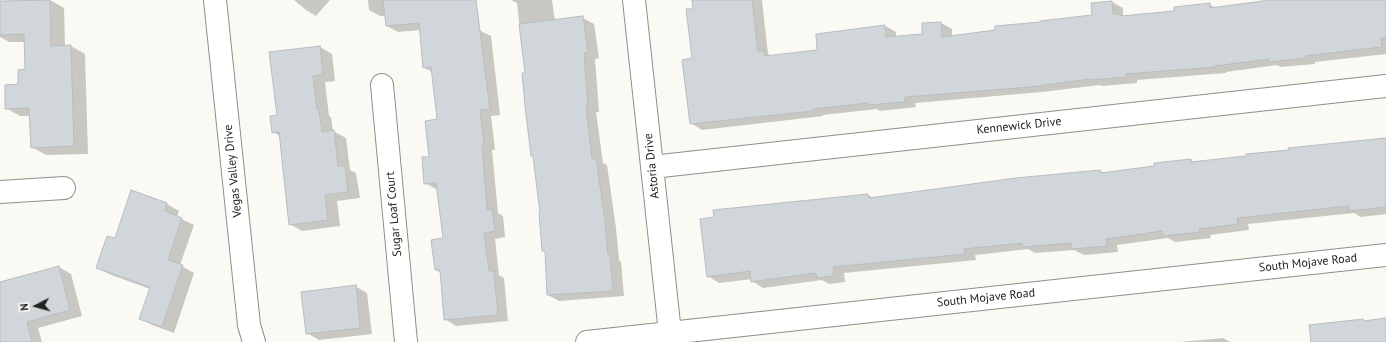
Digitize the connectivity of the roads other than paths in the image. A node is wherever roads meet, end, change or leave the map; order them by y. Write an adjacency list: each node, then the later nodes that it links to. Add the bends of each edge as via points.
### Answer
1 (215, 0): 10 (street, Vegas Valley Drive, via 249,325)
2 (634, 0): 5 (street, Astoria Drive)
3 (382, 85): 11 (street, Sugar Loaf Court)
4 (1386, 86): 5 (street, Kennewick Drive)
5 (652, 167): 9 (street, Astoria Drive)
6 (64, 188): 7 (street)
7 (0, 192)
8 (1386, 255): 9 (street, South Mojave Road)
9 (670, 333): 12 (street, South Mojave Road)
10 (254, 342)
11 (406, 342)
12 (587, 342)

